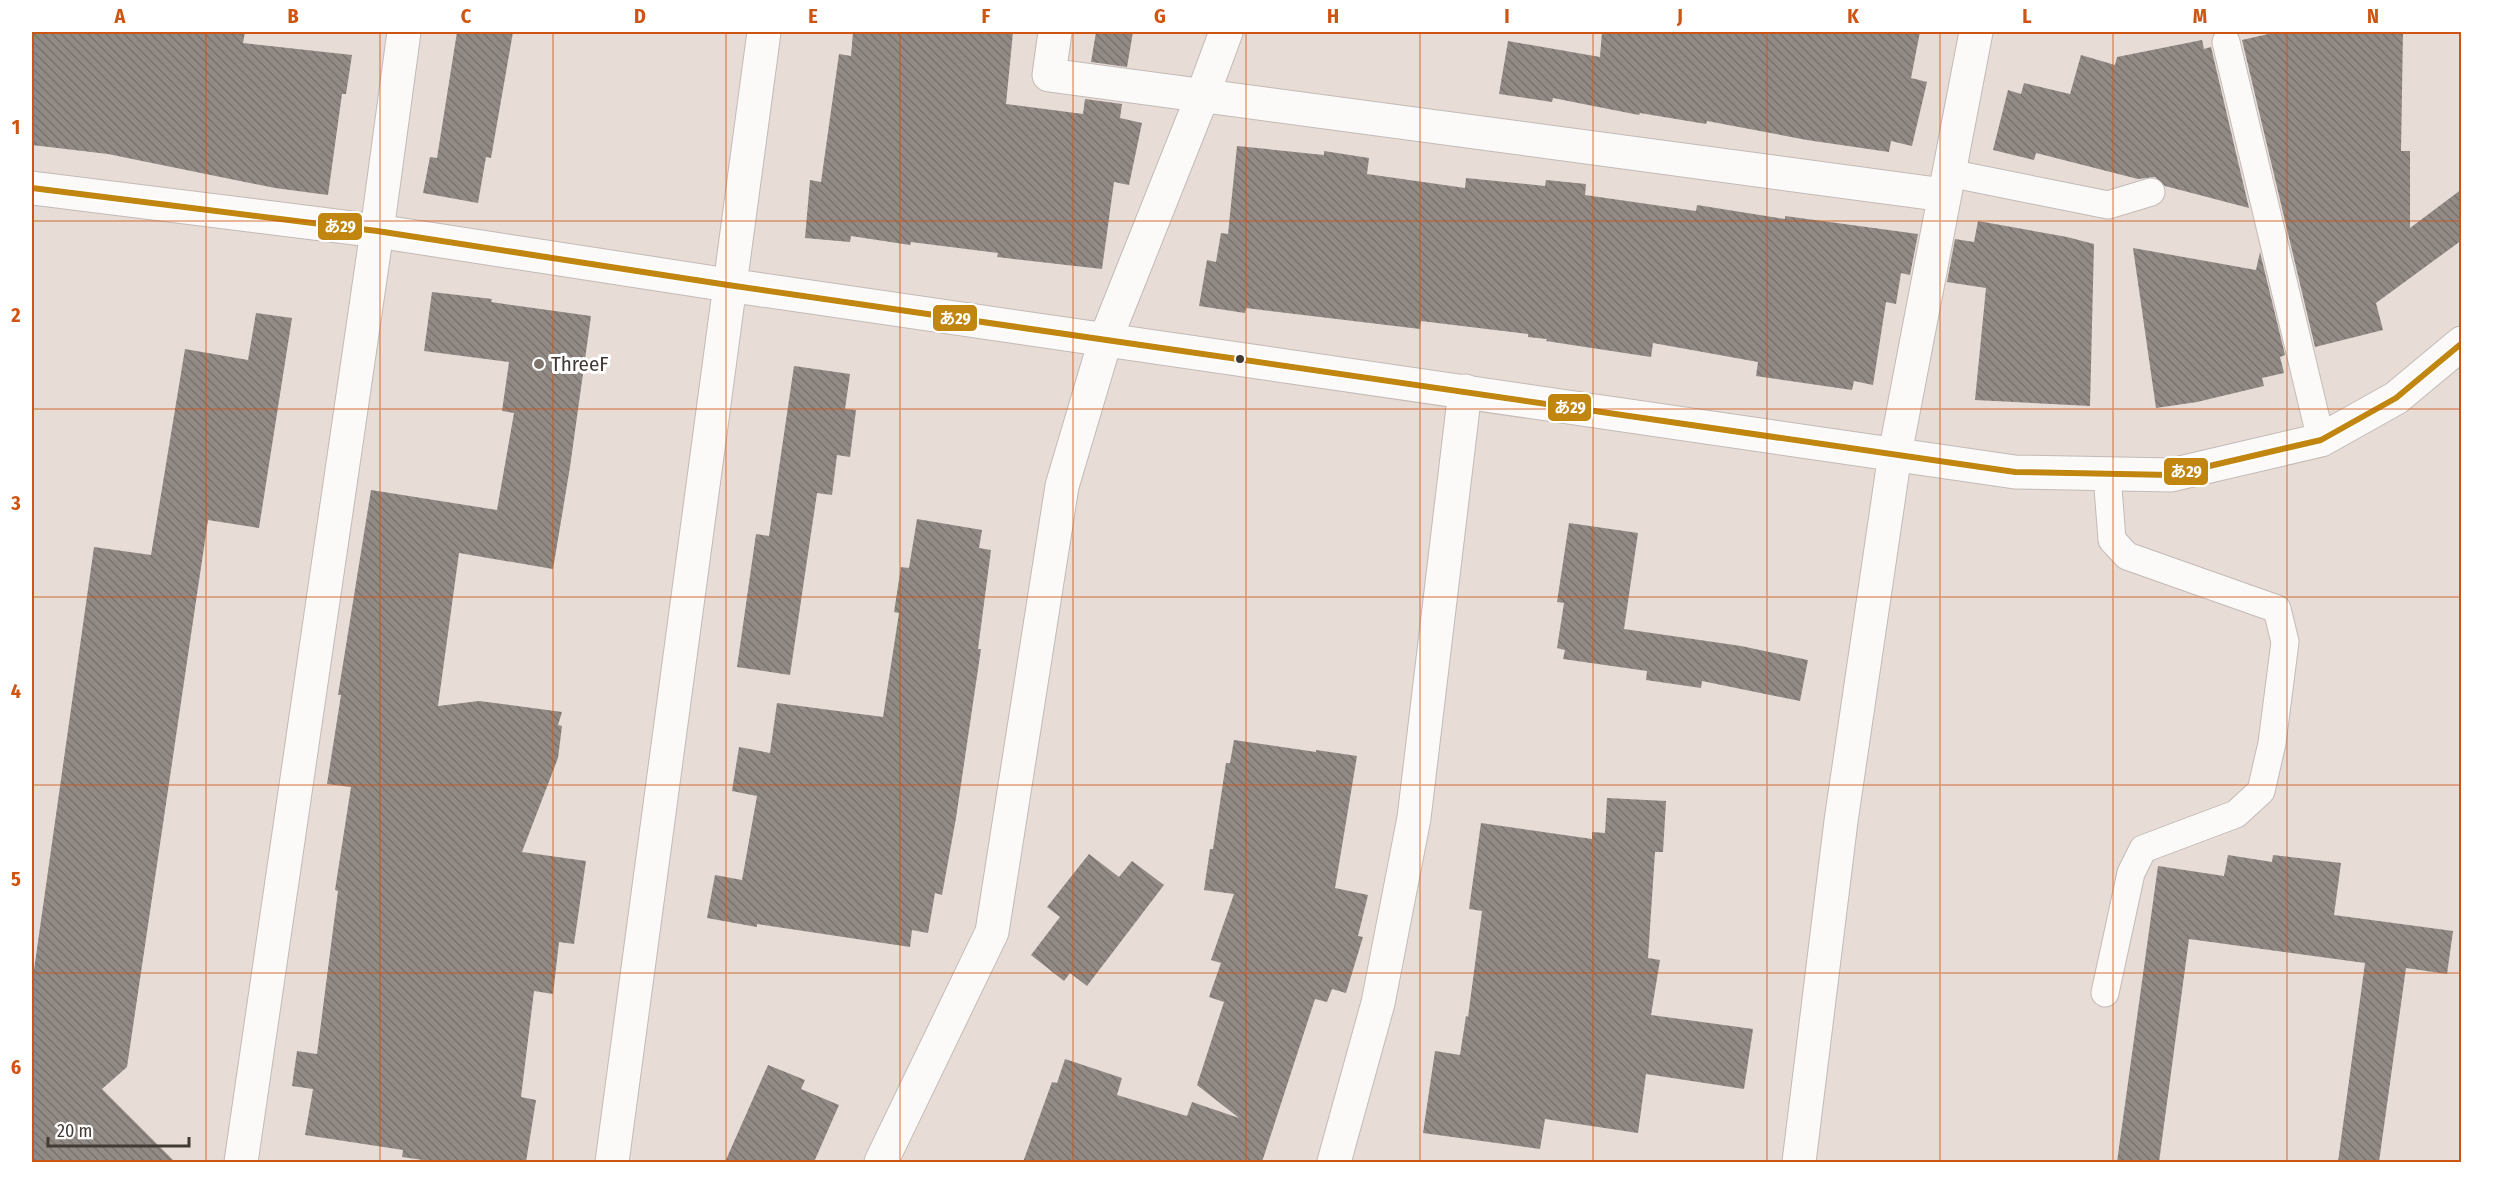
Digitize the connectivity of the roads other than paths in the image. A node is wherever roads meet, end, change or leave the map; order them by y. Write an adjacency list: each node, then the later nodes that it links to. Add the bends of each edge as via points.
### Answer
1 (404, 32): 11 (street)
2 (764, 32): 12 (street)
3 (1055, 32): 7 (street, via 1049,75)
4 (1226, 32): 7 (street)
5 (1976, 32): 8 (street)
6 (2226, 42): 16 (lane)
7 (1202, 97): 8 (street); 13 (street)
8 (1946, 184): 10 (lane, via 2108,205); 17 (street)
9 (32, 188): 11 (street)
10 (2151, 192)
11 (377, 231): 12 (street); 20 (street)
12 (728, 285): 13 (street); 21 (street)
13 (1106, 338): 15 (street); 22 (street, via 1062,486 992,932)
14 (2462, 343): 16 (street, via 2396,398)
15 (1465, 391): 17 (street); 23 (street, via 1414,818 1378,1003)
16 (2321, 440): 18 (street, via 2171,475)
17 (1895, 453): 18 (street, via 2015,472); 24 (street, via 1841,821)
18 (2107, 474): 19 (lane, via 2112,540 2127,556 2277,609 2285,642 2272,743 2261,791 2236,814 2143,849 2131,873)
19 (2105, 993)
20 (241, 1162)
21 (612, 1162)
22 (881, 1162)
23 (1334, 1162)
24 (1799, 1162)

